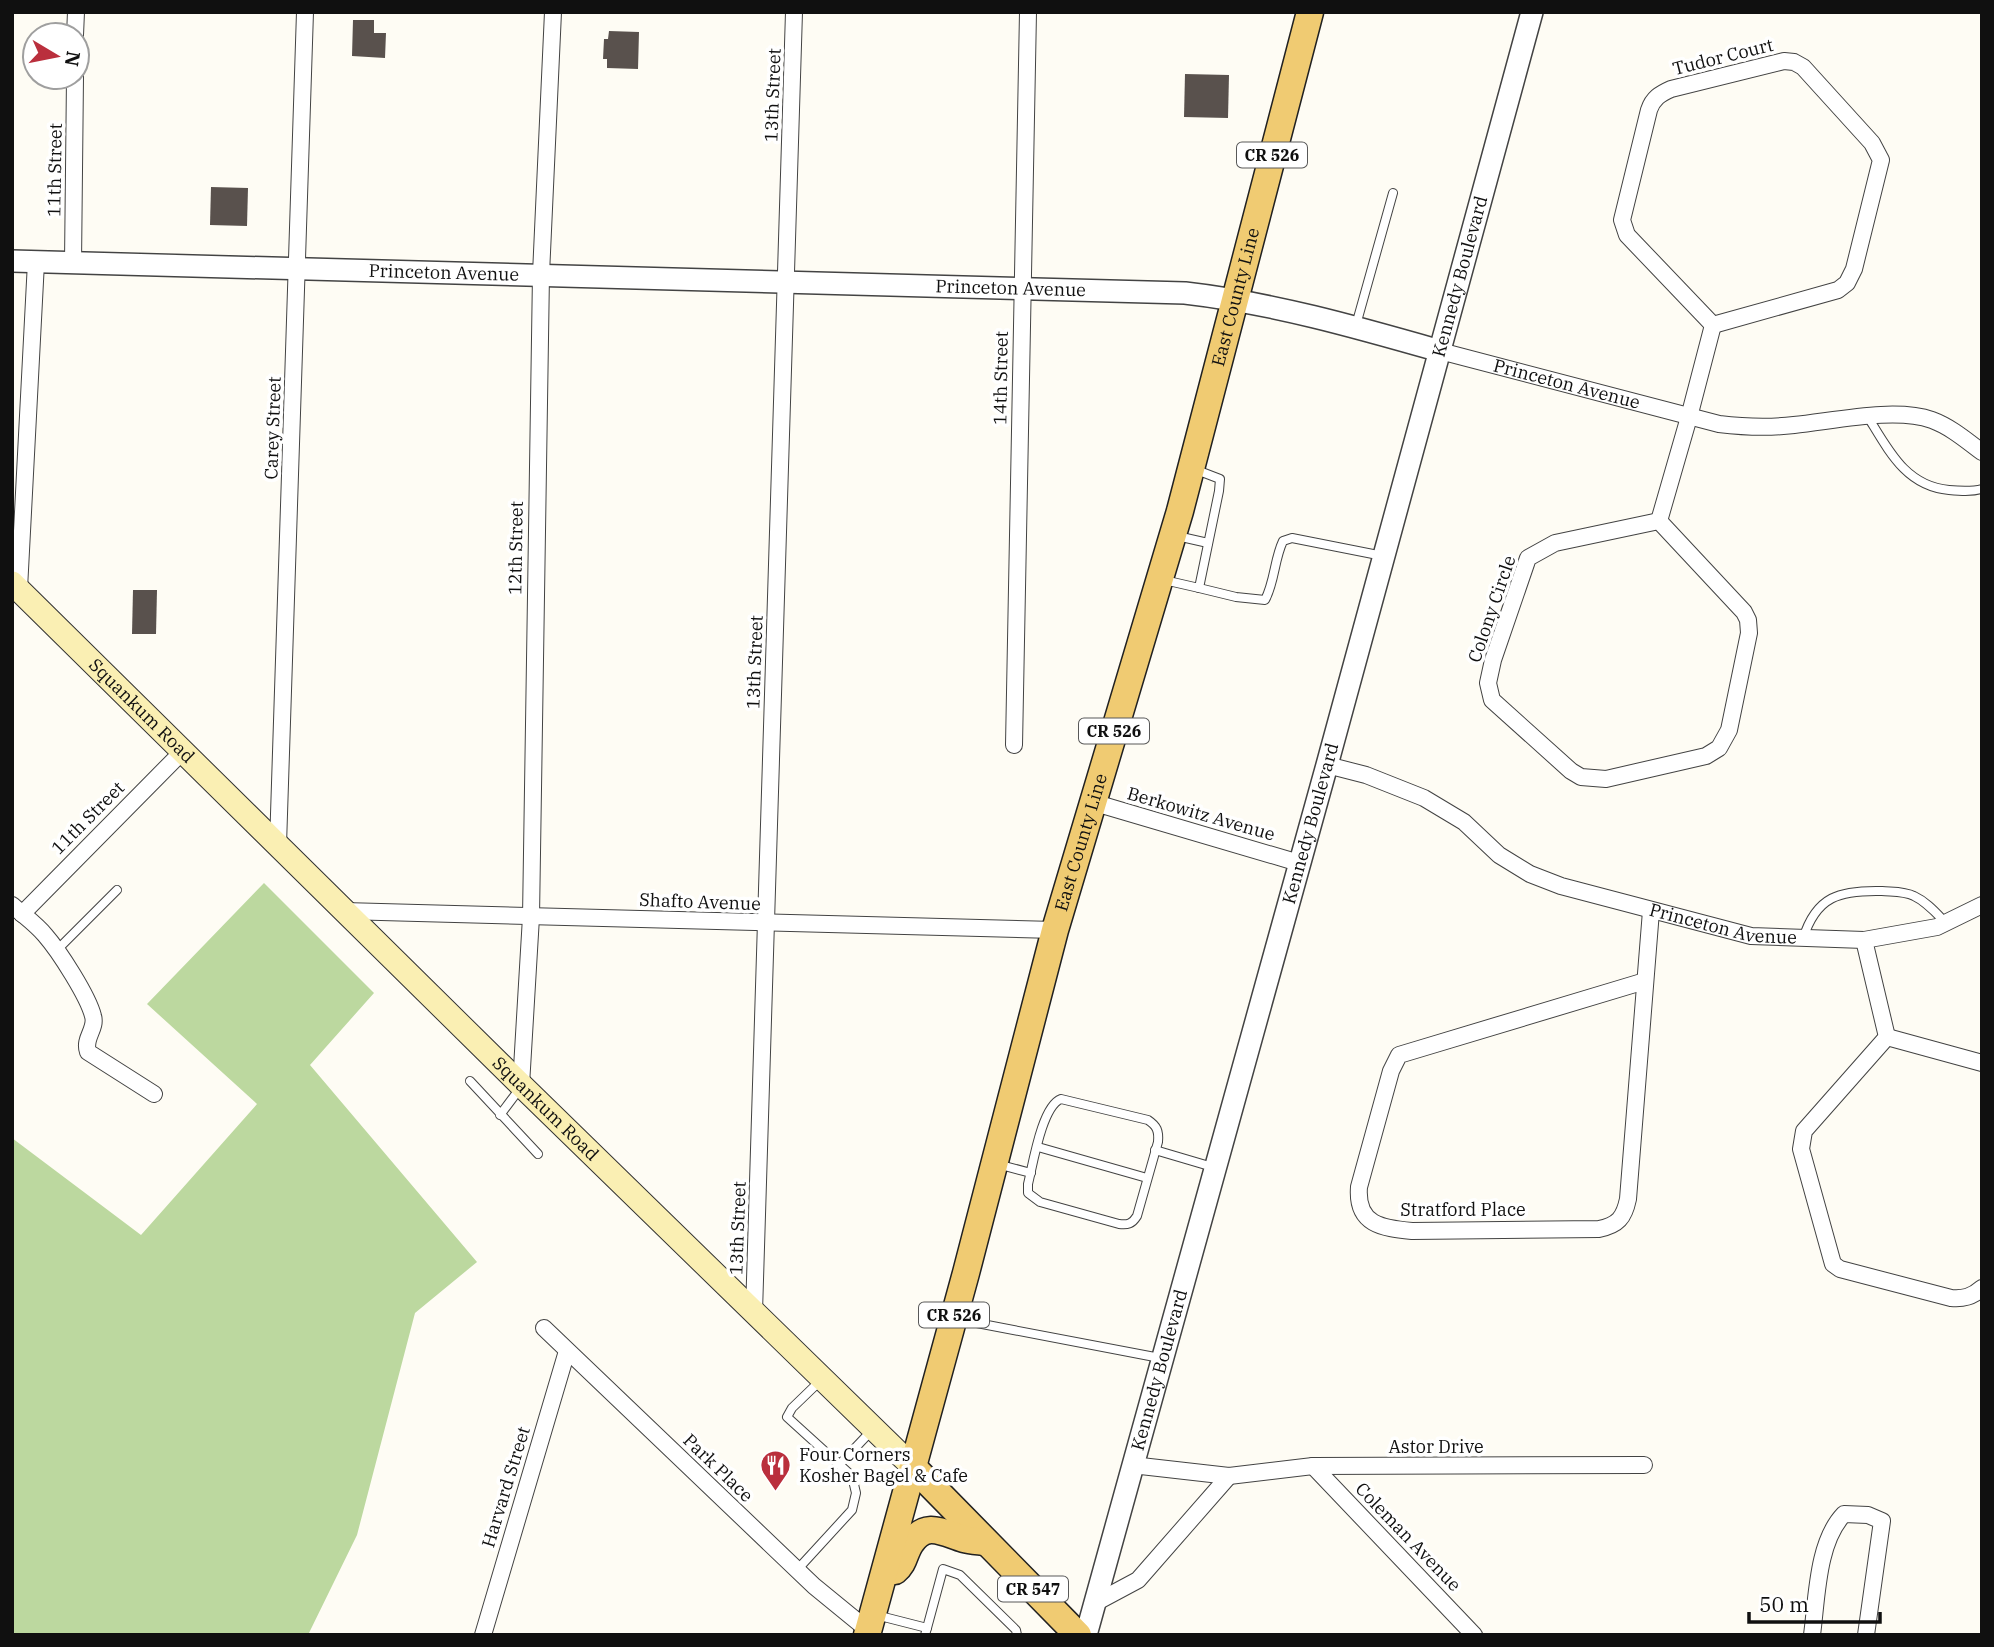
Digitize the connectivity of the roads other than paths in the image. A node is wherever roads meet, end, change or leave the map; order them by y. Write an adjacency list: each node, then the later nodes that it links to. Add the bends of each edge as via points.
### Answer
1 (305, 12): 12 (street, Carey Street)
2 (553, 12): 13 (street, 12th Street)
3 (794, 12): 14 (street, 13th Street)
4 (1028, 12): 15 (street, 14th Street)
5 (1310, 12): 16 (main road, East County Line / CR 526)
6 (1532, 12): 19 (street, Kennedy Boulevard)
7 (75, 91): 11 (street, 11th Street)
8 (1393, 193): 18 (lane)
9 (12, 261): 10 (street, Princeton Avenue)
10 (36, 261): 11 (street, Princeton Avenue); 30 (street)
11 (73, 262): 12 (street, Princeton Avenue)
12 (298, 269): 13 (street, Princeton Avenue); 36 (street, Carey Street)
13 (541, 274): 14 (street, Princeton Avenue); 43 (street, 12th Street)
14 (785, 281): 15 (street, Princeton Avenue); 44 (street, 13th Street)
15 (1022, 288): 16 (street, Princeton Avenue); 32 (street, 14th Street)
16 (1235, 299): 18 (street, Princeton Avenue); 23 (main road, East County Line / CR 526)
17 (1713, 325): 17 (street, Tudor Court, via 1838,290 1854,269 1881,160 1872,143 1794,62 1773,63 1671,89 1651,102 1622,220 1627,235); 20 (street)
18 (1355, 327): 19 (street, Princeton Avenue)
19 (1440, 351): 20 (street, Princeton Avenue); 28 (street, Kennedy Boulevard)
20 (1689, 416): 21 (street, Princeton Avenue, via 1749,427); 25 (street)
21 (1868, 416): 22 (street, Princeton Avenue, via 1932,420); 24 (lane, via 1911,477 1932,488)
22 (1982, 452)
23 (1192, 468): 26 (main road, East County Line / CR 526); 27 (lane, via 1220,479)
24 (1982, 489)
25 (1659, 521): 25 (street, Colony Circle, via 1555,543 1528,558 1493,660 1488,683 1492,700 1581,777 1606,779 1706,756 1719,748 1729,730 1748,620)
26 (1173, 535): 27 (lane); 29 (main road, East County Line / CR 526)
27 (1208, 542): 31 (lane)
28 (1383, 555): 31 (lane, via 1292,538 1279,548 1265,600); 34 (street, Kennedy Boulevard)
29 (1160, 579): 31 (lane); 35 (main road, East County Line / CR 526)
30 (16, 586): 33 (main road, Squankum Road / CR 547)
31 (1199, 588)
32 (1014, 745)
33 (183, 751): 36 (main road, Squankum Road / CR 547); 40 (street, 11th Street)
34 (1327, 765): 37 (street, Kennedy Boulevard); 42 (street, Princeton Avenue, via 1424,798 1464,822 1499,855 1530,874)
35 (1092, 802): 37 (street, Berkowitz Avenue); 46 (main road, East County Line / CR 526)
36 (278, 845): 41 (main road, Squankum Road / CR 547)
37 (1299, 863): 61 (street, Kennedy Boulevard)
38 (117, 890): 49 (lane)
39 (1982, 905): 45 (street, Princeton Avenue)
40 (17, 910): 49 (street)
41 (344, 911): 43 (street, Shafto Avenue); 54 (main road, Squankum Road / CR 547)
42 (1651, 911): 47 (street, Princeton Avenue, via 1751,936); 50 (street, Stratford Place)
43 (531, 917): 44 (street, Shafto Avenue); 54 (street, 12th Street)
44 (768, 923): 46 (street, Shafto Avenue); 65 (street, 13th Street)
45 (1947, 923): 47 (lane, via 1913,896 1853,891 1817,910); 48 (street, Princeton Avenue)
46 (1055, 930): 60 (main road, East County Line / CR 526)
47 (1802, 940): 48 (street, Princeton Avenue)
48 (1864, 940): 51 (street)
49 (56, 951): 55 (street, via 94,1018 87,1037 88,1052)
50 (1645, 981): 50 (street, Stratford Place, via 1399,1055 1359,1187 1358,1198 1369,1219 1384,1229 1412,1231 1599,1230 1619,1222 1628,1199)
51 (1887, 1037): 52 (street); 64 (street, via 1801,1139 1833,1264 1951,1298 1964,1299)
52 (1982, 1063)
53 (470, 1081): 56 (lane)
54 (522, 1085): 56 (lane); 65 (main road, Squankum Road / CR 547)
55 (153, 1094)
56 (500, 1115): 59 (lane)
57 (1038, 1147): 58 (lane, via 1049,1108 1061,1099 1148,1121 1159,1132); 62 (lane); 63 (lane)
58 (1155, 1150): 61 (lane); 63 (lane)
59 (538, 1154)
60 (994, 1164): 62 (lane); 66 (main road, East County Line / CR 526)
61 (1216, 1168): 69 (street, Kennedy Boulevard)
62 (1031, 1173): 63 (lane, via 1028,1193 1032,1198 1127,1225 1137,1216)
63 (1147, 1178)
64 (1982, 1288)
65 (754, 1312): 70 (main road, Squankum Road / CR 547)
66 (953, 1318): 69 (lane); 76 (main road, East County Line / CR 526)
67 (544, 1328): 68 (street, Park Place)
68 (567, 1351): 79 (street, Park Place); 84 (street, Harvard Street)
69 (1161, 1358): 73 (street, Kennedy Boulevard)
70 (822, 1379): 71 (main road, Squankum Road / CR 547); 72 (lane, via 787,1417)
71 (874, 1428): 72 (lane); 76 (main road, Squankum Road / CR 547)
72 (839, 1465): 79 (lane, via 852,1476 856,1493 852,1510)
73 (1132, 1465): 77 (street, Astor Drive); 81 (street, Kennedy Boulevard)
74 (1644, 1465): 75 (street, Astor Drive)
75 (1313, 1466): 77 (street, Astor Drive); 88 (street, Coleman Avenue)
76 (913, 1467): 78 (main road, Squankum Road / CR 547); 80 (main road, East County Line / CR 526)
77 (1229, 1476): 81 (street, via 1138,1580)
78 (987, 1543): 80 (main road, via 943,1530 922,1532 913,1540 902,1566); 86 (main road, Squankum Road / CR 547)
79 (797, 1570): 82 (street, Park Place)
80 (883, 1581): 82 (main road, East County Line / CR 526)
81 (1096, 1603): 87 (street, Kennedy Boulevard)
82 (870, 1627): 83 (lane)
83 (926, 1632): 85 (lane, via 943,1569 960,1575)
84 (483, 1635)
85 (1017, 1635)
86 (1078, 1635)
87 (1086, 1635)
88 (1474, 1635)
89 (1812, 1635): 90 (street, via 1824,1549 1844,1514 1882,1521)
90 (1866, 1635)

